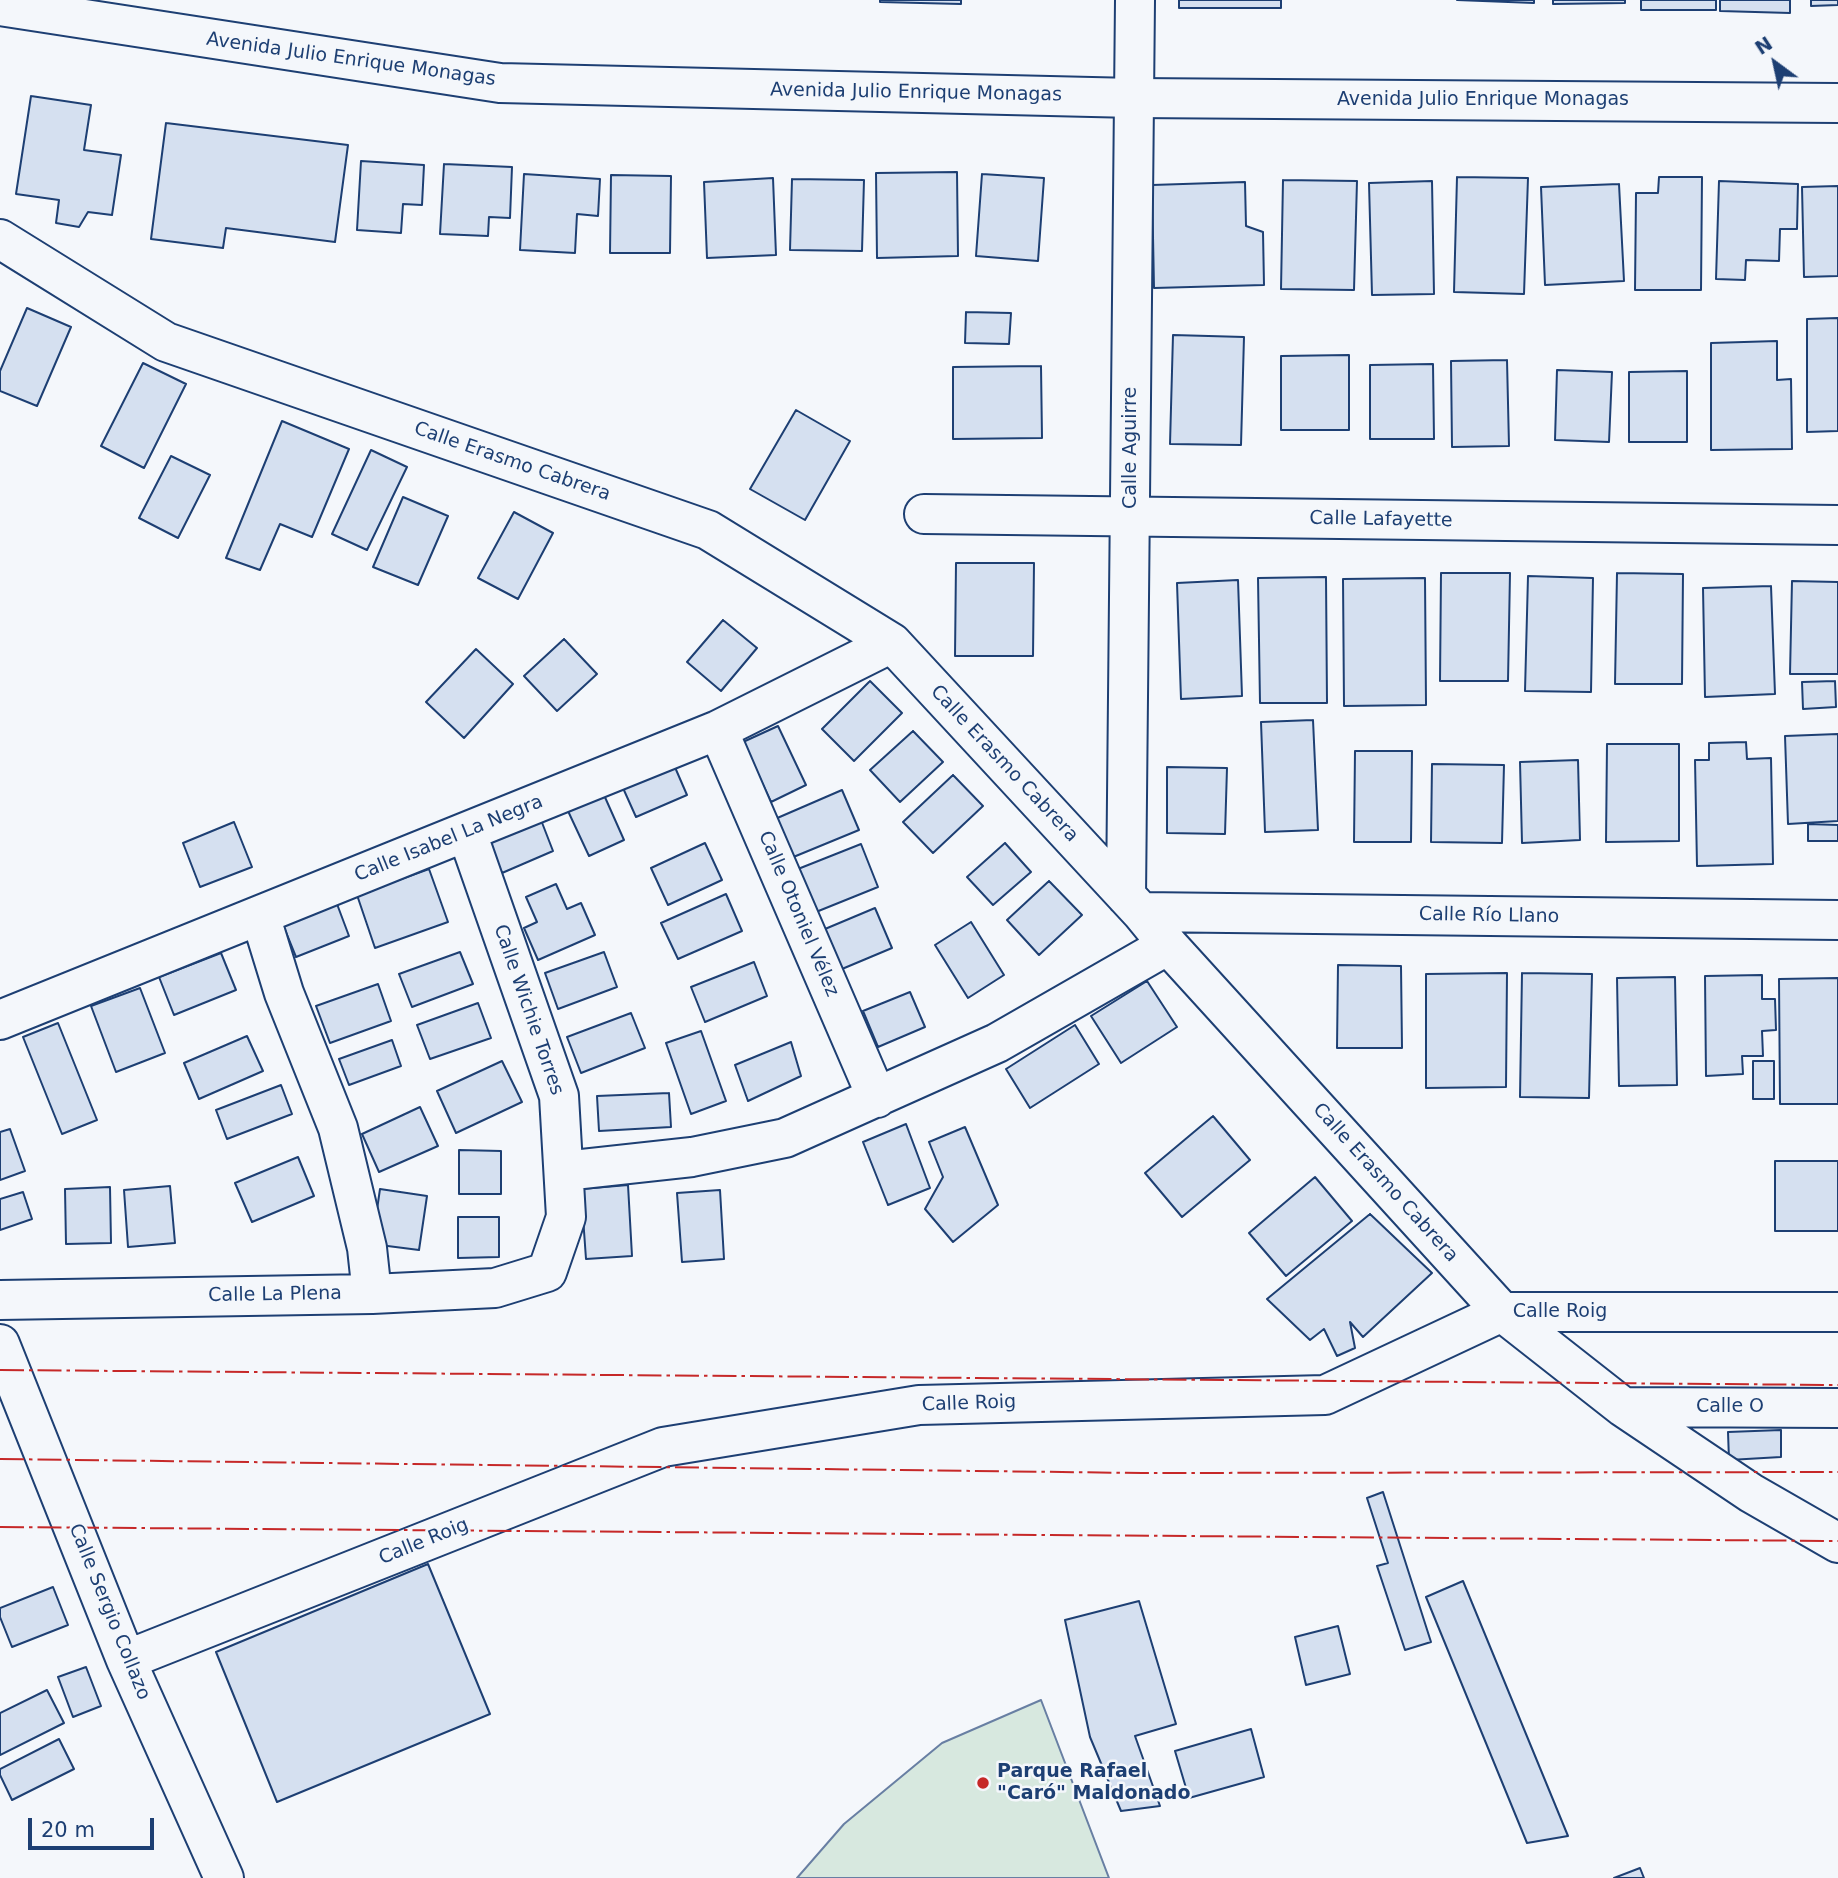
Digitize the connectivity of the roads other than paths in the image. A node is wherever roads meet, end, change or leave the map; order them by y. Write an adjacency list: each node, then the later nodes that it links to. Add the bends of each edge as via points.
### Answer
1 (1135, 0): 3 (street, Calle Aguirre)
2 (3, 14): 3 (street, Avenida Julio Enrique Monagas, via 500,83)
3 (1134, 98): 4 (street, Avenida Julio Enrique Monagas); 7 (street, Calle Aguirre)
4 (1838, 103)
5 (0, 239): 9 (street, Calle Erasmo Cabrera, via 166,342 708,530)
6 (925, 514): 7 (street, Calle Lafayette)
7 (1131, 517): 8 (street, Calle Lafayette); 12 (street, Calle Aguirre)
8 (1838, 525)
9 (892, 643): 10 (street, Calle Isabel La Negra); 12 (street, Calle Erasmo Cabrera)
10 (718, 730): 11 (street, Calle Isabel La Negra); 17 (street, Calle Otoniel Vélez)
11 (467, 833): 13 (street, Calle Isabel La Negra); 18 (street, Calle Wichie Torres, via 559,1096)
12 (1134, 904): 14 (street, Calle Río Llano); 15 (street, Calle Erasmo Cabrera)
13 (260, 915): 16 (street, Calle Isabel La Negra); 20 (street, via 284,993 338,1128 367,1248)
14 (1838, 920)
15 (1168, 945): 17 (street, via 997,1043); 22 (street, Calle Erasmo Cabrera)
16 (0, 1020)
17 (877, 1098): 18 (street, via 785,1138 692,1157)
18 (564, 1171): 19 (street, Calle Wichie Torres, via 566,1217)
19 (547, 1272): 20 (street, Calle La Plena, via 495,1288)
20 (372, 1294): 21 (street, Calle La Plena)
21 (0, 1300)
22 (1502, 1312): 23 (street, Calle Roig); 25 (street, Calle Erasmo Cabrera); 28 (street, Calle Roig, via 1325,1395 919,1405 663,1447)
23 (1838, 1312)
24 (0, 1344): 28 (street, Calle Sergio Collazo)
25 (1623, 1407): 26 (street, Calle O); 27 (street, Calle Erasmo Cabrera, via 1751,1493)
26 (1838, 1408)
27 (1838, 1543)
28 (126, 1660): 29 (street, Calle Sergio Collazo)
29 (224, 1878)

